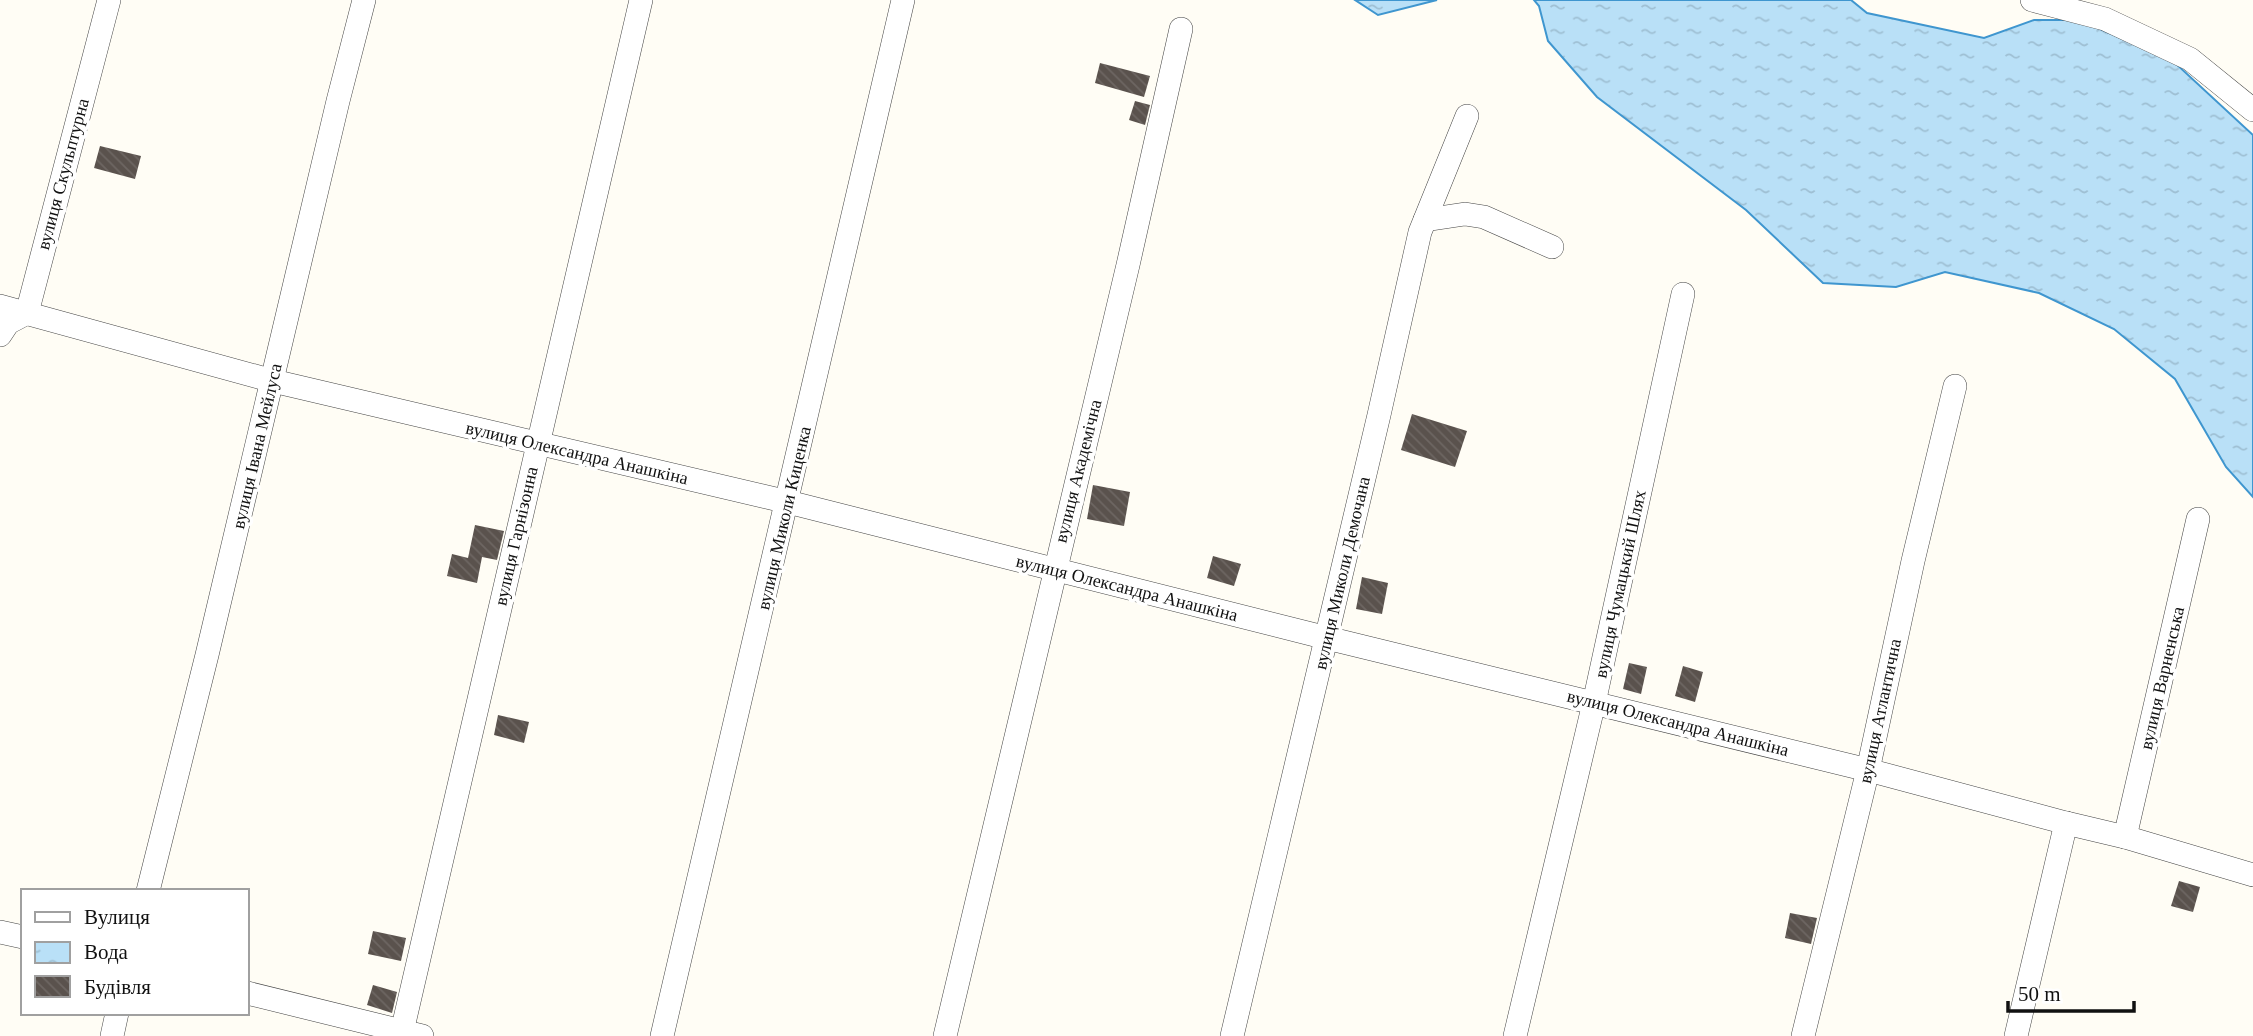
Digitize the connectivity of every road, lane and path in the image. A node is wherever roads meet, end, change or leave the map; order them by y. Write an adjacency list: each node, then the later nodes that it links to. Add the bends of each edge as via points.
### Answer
1 (108, 0): 13 (street, вулиця Скульптурна)
2 (364, 0): 15 (street, вулиця Івана Мейлуса)
3 (641, 0): 17 (street, вулиця Гарнізонна)
4 (903, 0): 18 (street, вулиця Миколи Киценка)
5 (2032, 0): 7 (street, via 2105,19 2190,59)
6 (1181, 29): 20 (street, вулиця Академічна)
7 (2253, 110)
8 (1468, 116): 9 (street, вулиця Миколи Демочана)
9 (1425, 220): 10 (street, via 1465,214 1483,217); 21 (street, вулиця Миколи Демочана)
10 (1552, 247)
11 (1682, 294): 22 (street, вулиця Чумацький Шлях)
12 (0, 306): 13 (street, вулиця Олександра Анашкіна)
13 (27, 313): 14 (street, via 8,323); 15 (street, вулиця Олександра Анашкіна)
14 (0, 335)
15 (273, 380): 17 (street, вулиця Олександра Анашкіна); 27 (street, вулиця Івана Мейлуса)
16 (1955, 386): 23 (street, вулиця Атлантична)
17 (537, 444): 18 (street, вулиця Олександра Анашкіна); 32 (street, вулиця Гарнізонна)
18 (788, 502): 20 (street, вулиця Олександра Анашкіна); 34 (street, вулиця Миколи Киценка)
19 (2198, 519): 25 (street, вулиця Варненська)
20 (1054, 569): 21 (street, вулиця Олександра Анашкіна); 35 (street, вулиця Академічна)
21 (1327, 638): 22 (street, вулиця Олександра Анашкіна); 36 (street, вулиця Миколи Демочана)
22 (1594, 703): 23 (street, вулиця Олександра Анашкіна); 37 (street, вулиця Чумацький Шлях)
23 (1868, 770): 24 (street, вулиця Олександра Анашкіна); 38 (street, вулиця Атлантична)
24 (2066, 823): 25 (street, вулиця Олександра Анашкіна); 39 (street)
25 (2125, 837): 26 (street, вулиця Олександра Анашкіна)
26 (2253, 875)
27 (148, 889)
28 (0, 932): 29 (street)
29 (21, 937)
30 (248, 993): 32 (street)
31 (117, 1015): 33 (street)
32 (409, 1034)
33 (112, 1036)
34 (662, 1036)
35 (945, 1036)
36 (1232, 1036)
37 (1515, 1036)
38 (1803, 1036)
39 (2016, 1036)

